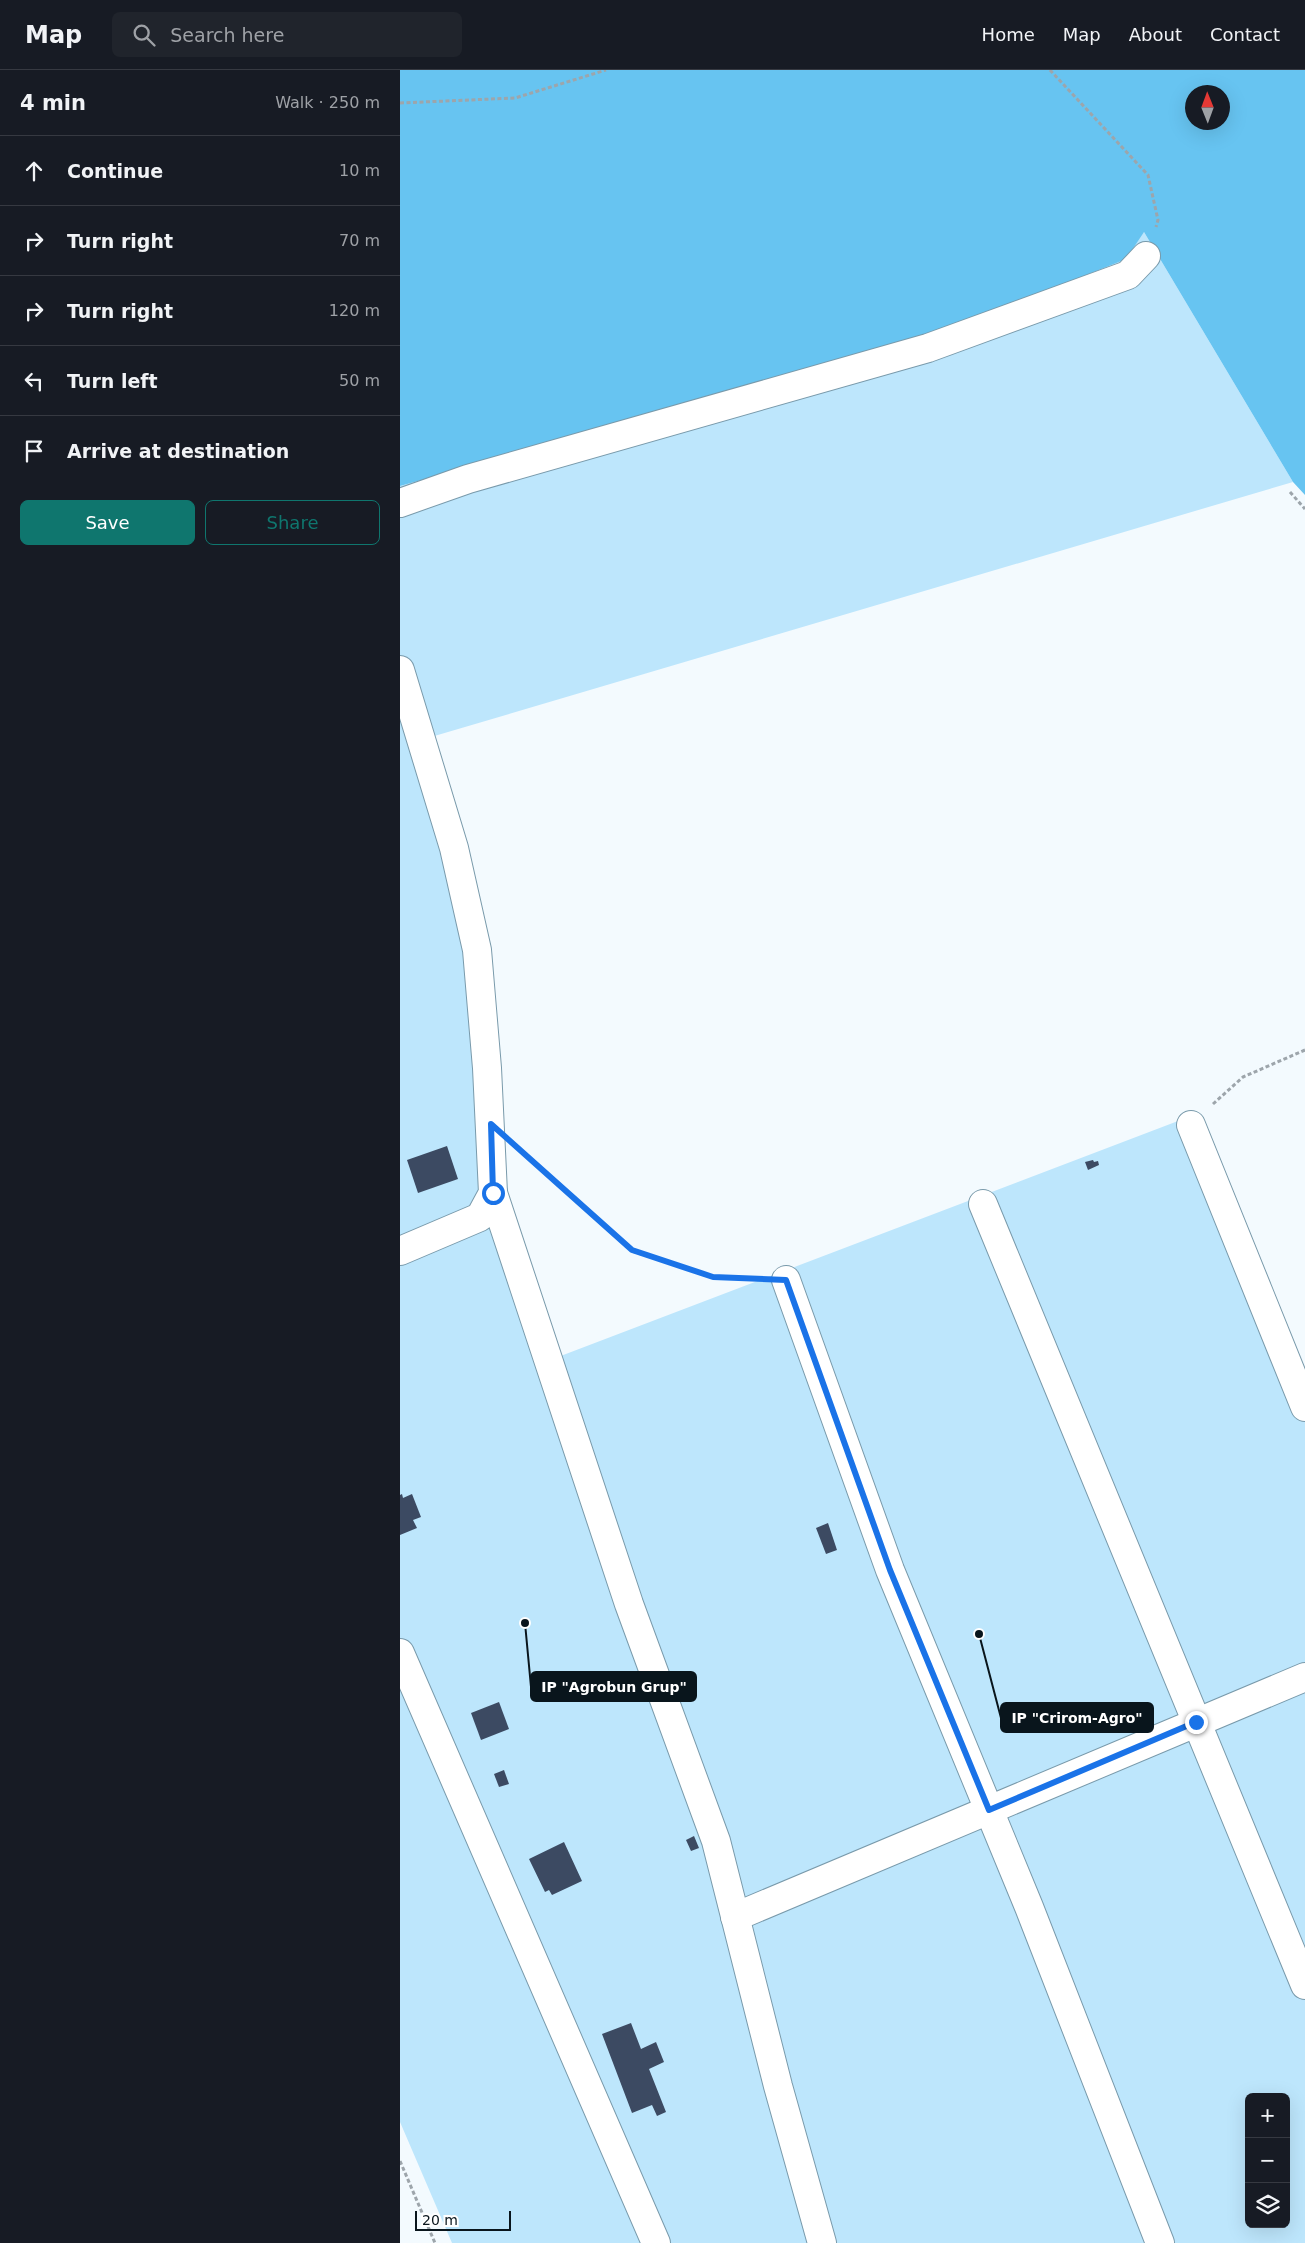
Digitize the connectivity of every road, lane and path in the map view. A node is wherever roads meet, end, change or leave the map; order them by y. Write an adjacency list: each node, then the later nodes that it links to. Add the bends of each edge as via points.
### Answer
1 (606, 70): 3 (path, via 515,98)
2 (1050, 70): 4 (path, via 1148,175 1158,220)
3 (400, 103)
4 (1146, 256): 6 (street, via 1128,274 928,348 468,479)
5 (1290, 492): 7 (path)
6 (400, 502)
7 (1305, 509)
8 (400, 670): 10 (street, via 454,848 477,950)
9 (1305, 1050): 11 (path, via 1244,1077)
10 (491, 1124): 12 (street); 15 (path, via 632,1250 713,1277)
11 (1191, 1125): 16 (street)
12 (493, 1193): 14 (street, via 480,1217); 21 (street, via 629,1604 716,1841)
13 (983, 1204): 19 (street)
14 (400, 1251)
15 (786, 1280): 20 (street, via 890,1570)
16 (1305, 1408)
17 (400, 1653): 25 (street)
18 (1305, 1677): 19 (street)
19 (1196, 1722): 20 (street); 22 (street)
20 (989, 1810): 21 (street); 27 (street)
21 (735, 1917): 26 (street)
22 (1305, 1985)
23 (400, 2162): 24 (path)
24 (435, 2243)
25 (656, 2243)
26 (822, 2243)
27 (1160, 2243)

